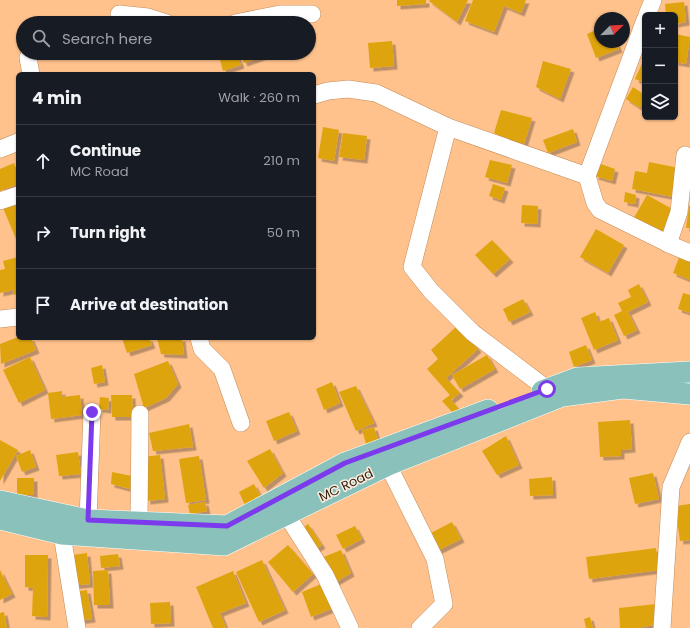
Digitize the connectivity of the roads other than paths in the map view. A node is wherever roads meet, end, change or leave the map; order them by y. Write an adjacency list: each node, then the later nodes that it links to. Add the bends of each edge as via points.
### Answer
1 (653, 0): 3 (street)
2 (118, 12): 5 (street)
3 (648, 12)
4 (312, 14): 6 (street)
5 (142, 16)
6 (270, 16)
7 (642, 28): 15 (street)
8 (28, 60): 9 (street)
9 (31, 72)
10 (316, 94): 11 (street, via 348,89 376,93)
11 (448, 127): 15 (street); 24 (street, via 412,268 473,333)
12 (16, 143): 13 (street)
13 (0, 149)
14 (685, 155): 18 (street, via 679,212)
15 (588, 176): 18 (street, via 595,203 600,210)
16 (16, 195): 17 (street)
17 (0, 201)
18 (668, 244): 19 (street)
19 (690, 253)
20 (16, 317): 21 (street)
21 (0, 319)
22 (200, 340): 28 (street, via 202,349 222,369)
23 (690, 372): 24 (main road, MC Road, via 577,378)
24 (547, 389): 35 (main road, MC Road, via 345,463 227,526)
25 (690, 394): 30 (main road, MC Road, via 624,388 562,396)
26 (92, 412): 34 (street)
27 (140, 414): 35 (street)
28 (241, 423)
29 (690, 442): 40 (street, via 671,487)
30 (388, 465): 32 (main road, MC Road); 39 (street, via 435,559 444,604)
31 (0, 501): 34 (main road, MC Road)
32 (286, 514): 36 (main road, MC Road, via 224,544); 38 (street, via 325,575)
33 (0, 519): 36 (main road, MC Road)
34 (88, 520): 35 (main road, MC Road)
35 (139, 522)
36 (62, 534): 37 (street)
37 (77, 628)
38 (350, 628)
39 (420, 628)
40 (662, 628)

